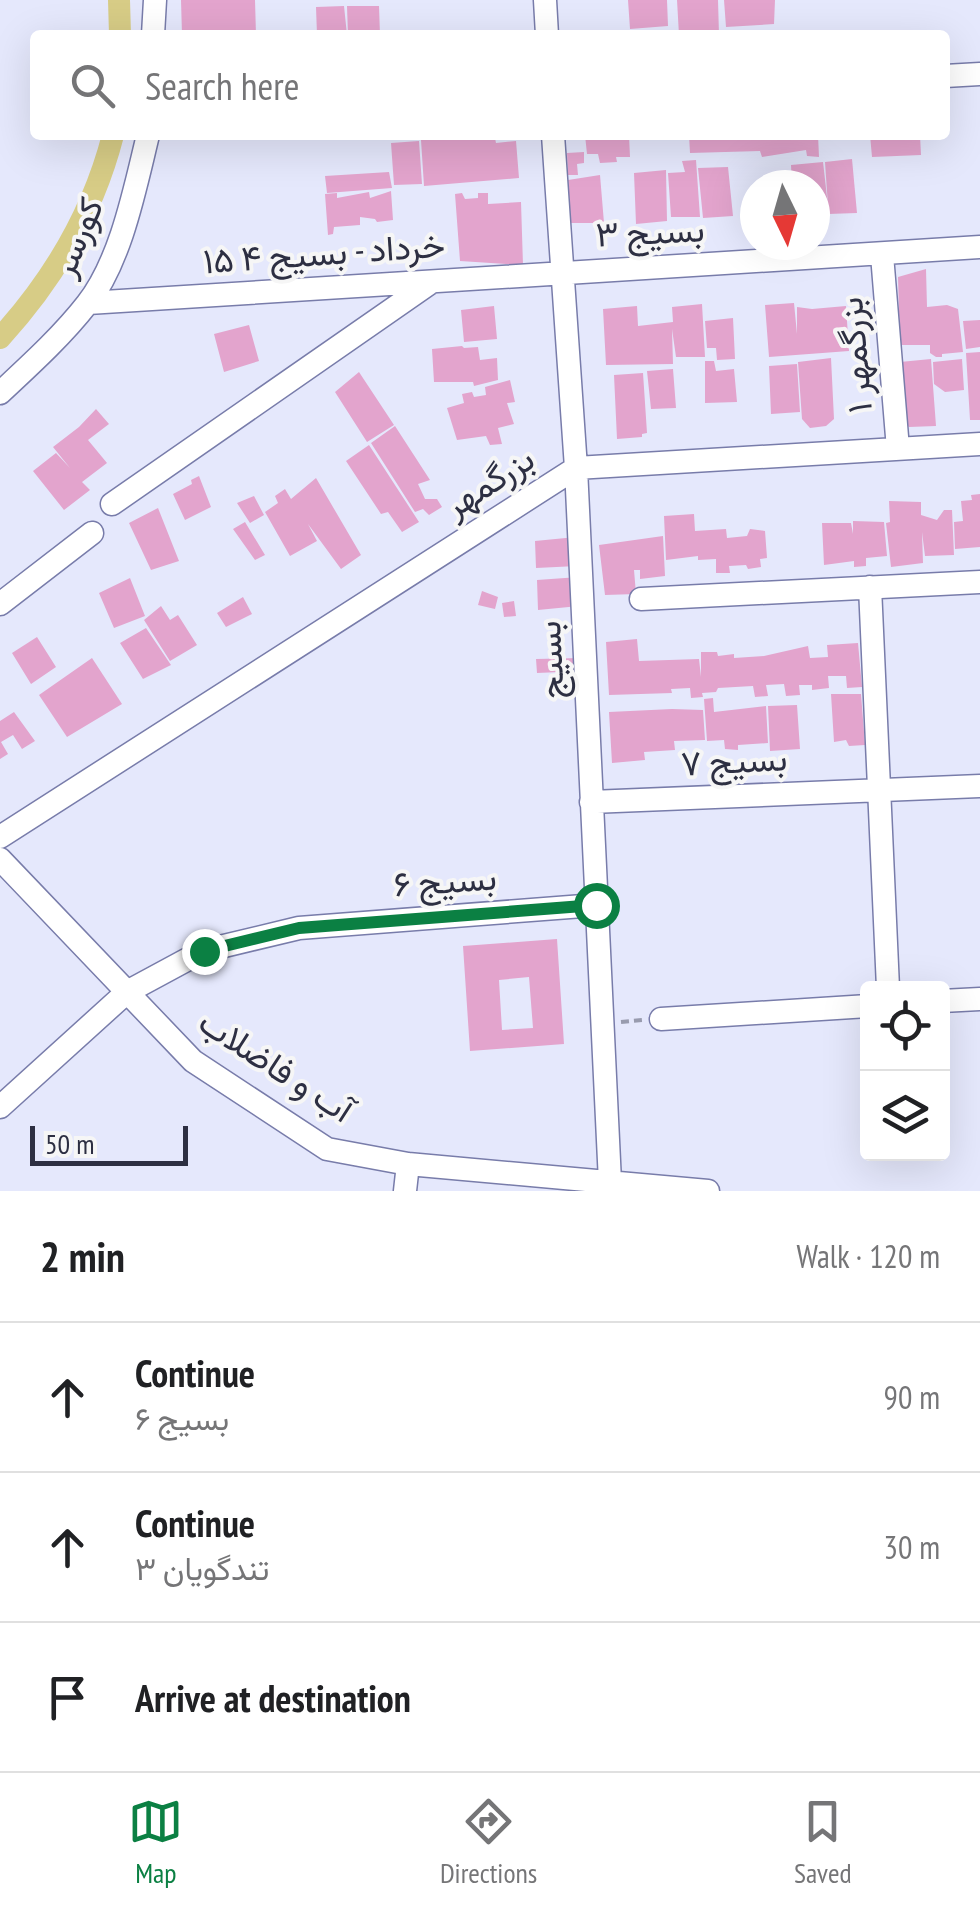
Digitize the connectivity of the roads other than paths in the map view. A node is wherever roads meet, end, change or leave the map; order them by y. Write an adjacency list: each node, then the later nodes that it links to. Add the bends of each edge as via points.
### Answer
1 (154, 0): 3 (street)
2 (545, 0): 4 (street)
3 (154, 30)
4 (547, 30)
5 (980, 74): 6 (street)
6 (950, 76)
7 (147, 140): 13 (street, کورسر, via 128,211)
8 (553, 140): 11 (street, بسیج)
9 (980, 248): 10 (street, بسیج ۳)
10 (882, 255): 11 (street, بسیج ۳); 16 (street, بزرگمهر ۱)
11 (564, 272): 12 (street, ۱۵ خرداد - بسیج ۴); 17 (street, بسیج)
12 (433, 281): 13 (street, ۱۵ خرداد - بسیج ۴); 18 (street)
13 (88, 303): 14 (street, کورسر)
14 (0, 394)
15 (980, 444): 16 (street, بزرگمهر)
16 (898, 449): 17 (street, بزرگمهر)
17 (576, 468): 26 (street, بسیج); 27 (street, بزرگمهر)
18 (112, 504)
19 (92, 533): 23 (street)
20 (980, 582): 21 (street)
21 (870, 587): 22 (street); 25 (street)
22 (641, 599)
23 (0, 604)
24 (980, 786): 25 (street, بسیج ۷)
25 (879, 789): 26 (street, بسیج ۷); 30 (street)
26 (591, 802): 29 (street, بسیج)
27 (0, 836)
28 (0, 859): 31 (street, آب و فاضلاب)
29 (596, 905): 31 (street, بسیج ۶, via 299,928 204,951); 38 (street, بسیج)
30 (888, 981)
31 (127, 992): 36 (street, بسیج ۶); 37 (street, آب و فاضلاب, via 194,1062 328,1149)
32 (980, 998): 33 (street)
33 (950, 1000)
34 (860, 1007): 35 (street)
35 (661, 1019)
36 (0, 1107)
37 (408, 1164): 38 (street, آب و فاضلاب); 39 (street)
38 (610, 1182): 40 (street, آب و فاضلاب)
39 (405, 1191)
40 (708, 1191)

